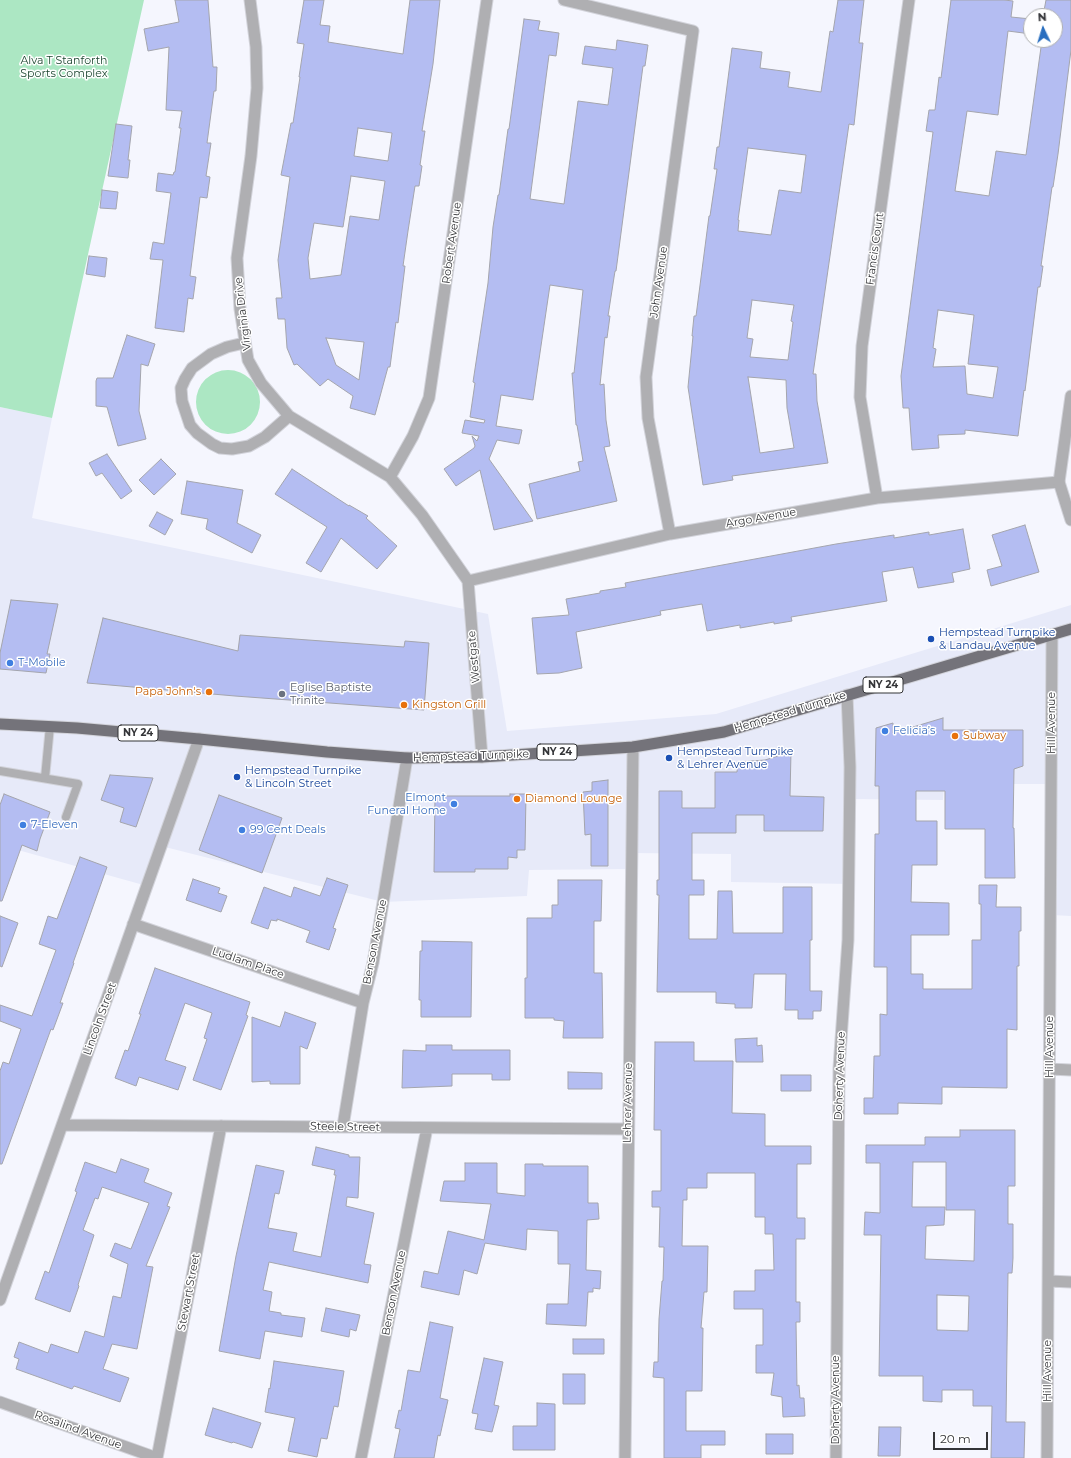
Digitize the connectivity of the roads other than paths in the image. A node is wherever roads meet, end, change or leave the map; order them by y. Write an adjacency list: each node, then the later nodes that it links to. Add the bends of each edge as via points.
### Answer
1 (250, 0): 5 (street, Virginia Drive, via 256,47 257,88 237,258)
2 (486, 0): 8 (street, Robert Avenue, via 430,398)
3 (564, 0): 12 (street, John Avenue, via 693,31 646,378 648,418)
4 (909, 0): 10 (street, Francis Court, via 862,346 860,397)
5 (244, 343): 7 (street, Virginia Drive, via 248,360 261,382); 7 (street, via 211,354 192,368 181,388 182,401 190,425 197,434 212,444 232,450 249,446 265,437)
6 (1071, 396): 9 (street)
7 (289, 416): 8 (street, Virginia Drive)
8 (390, 477): 13 (street, Virginia Drive, via 422,515)
9 (1059, 482): 10 (street, Argo Avenue); 11 (street)
10 (877, 498): 12 (street, Argo Avenue)
11 (1071, 520)
12 (670, 534): 13 (street, Argo Avenue)
13 (468, 582): 21 (street, Westgate)
14 (1071, 629): 15 (main road, Hempstead Turnpike / NY 24)
15 (1052, 635): 16 (main road, Hempstead Turnpike / NY 24); 28 (street, Hill Avenue)
16 (847, 695): 20 (main road, Hempstead Turnpike / NY 24, via 724,732); 42 (street, Doherty Avenue, via 850,767 848,940 838,1068)
17 (0, 724): 18 (main road, Hempstead Turnpike / NY 24)
18 (50, 726): 19 (main road, Hempstead Turnpike / NY 24); 24 (lane)
19 (199, 739): 22 (main road, Hempstead Turnpike / NY 24); 26 (street, Lincoln Street)
20 (633, 747): 21 (main road, Hempstead Turnpike / NY 24); 34 (street, Lehrer Avenue)
21 (482, 757): 22 (main road, Hempstead Turnpike / NY 24)
22 (407, 758): 27 (street, Benson Avenue)
23 (0, 771): 24 (lane)
24 (45, 778): 25 (lane, via 78,784)
25 (66, 817)
26 (134, 924): 27 (street, Ludlam Place); 30 (street, Lincoln Street)
27 (363, 1003): 32 (street, Benson Avenue)
28 (1050, 1069): 29 (street); 35 (street, Hill Avenue)
29 (1071, 1070)
30 (62, 1125): 31 (street, Steele Street); 37 (street, Lincoln Street)
31 (221, 1126): 32 (street, Steele Street); 39 (street, Stewart Street)
32 (343, 1126): 33 (street, Steele Street)
33 (427, 1128): 34 (street, Steele Street); 40 (street, Benson Avenue)
34 (628, 1129): 41 (street, Lehrer Avenue)
35 (1048, 1281): 36 (street); 43 (street, Hill Avenue)
36 (1071, 1282)
37 (0, 1300)
38 (0, 1402): 39 (street, Rosalind Avenue)
39 (157, 1458)
40 (361, 1458)
41 (625, 1458)
42 (836, 1458)
43 (1047, 1458)

